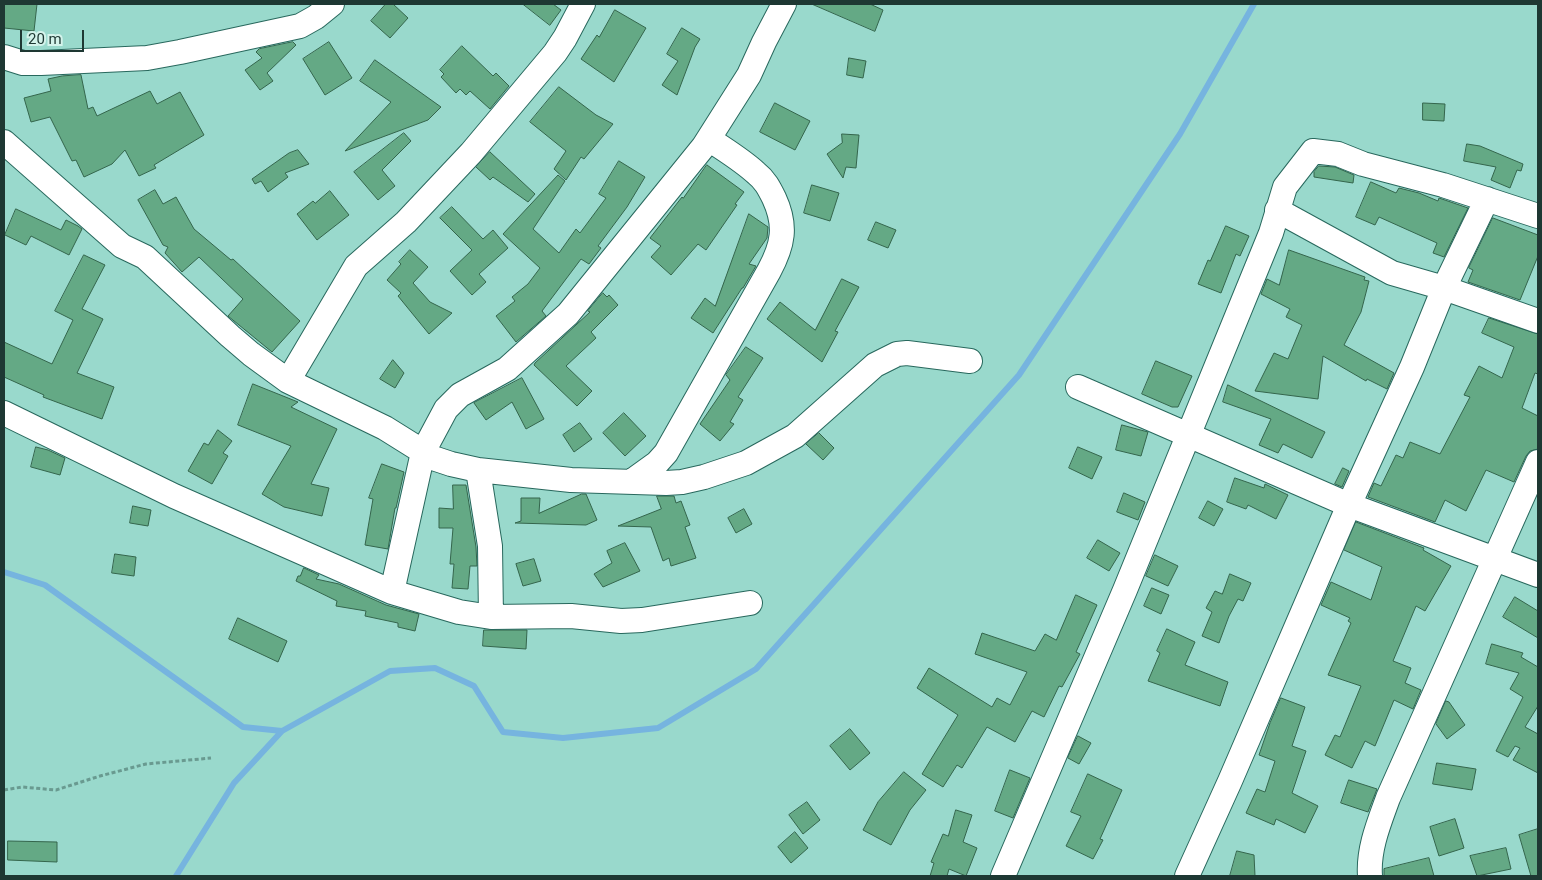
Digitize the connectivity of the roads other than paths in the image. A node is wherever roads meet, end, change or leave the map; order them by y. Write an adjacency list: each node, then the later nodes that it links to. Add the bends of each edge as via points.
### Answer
1 (332, 4): 4 (street, via 300,26 147,58 23,63)
2 (583, 4): 13 (street, via 555,53 471,153 406,222 356,266)
3 (784, 4): 5 (street, via 749,75)
4 (4, 57)
5 (710, 139): 17 (street, via 568,314 507,369 460,395 446,409); 20 (street, via 756,172 768,185 783,224 782,239 769,271 666,453)
6 (4, 142): 13 (street, via 122,246 145,258 230,336)
7 (1487, 199): 8 (street, via 1338,154 1313,151 1285,186); 9 (street); 10 (street)
8 (1277, 210): 10 (street, via 1392,273); 16 (street, via 1271,233)
9 (1538, 216)
10 (1444, 288): 11 (street); 21 (street, via 1412,367)
11 (1538, 321)
12 (970, 361): 20 (street, via 896,354 875,365 795,436 746,463 682,482)
13 (288, 381): 17 (street, via 385,428)
14 (1078, 387): 16 (street)
15 (4, 413): 24 (street, via 174,496)
16 (1188, 435): 21 (street); 27 (street)
17 (423, 452): 19 (street, via 451,464); 24 (street)
18 (1538, 462): 22 (street)
19 (478, 470): 20 (street, via 571,480); 26 (street, via 490,546)
20 (632, 481)
21 (1349, 504): 22 (street); 28 (street)
22 (1495, 559): 23 (street); 29 (street, via 1388,798 1374,836)
23 (1538, 575)
24 (392, 592): 26 (street, via 459,612)
25 (750, 603): 26 (street, via 642,620 571,616)
26 (491, 617)
27 (1003, 876)
28 (1187, 876)
29 (1370, 876)

